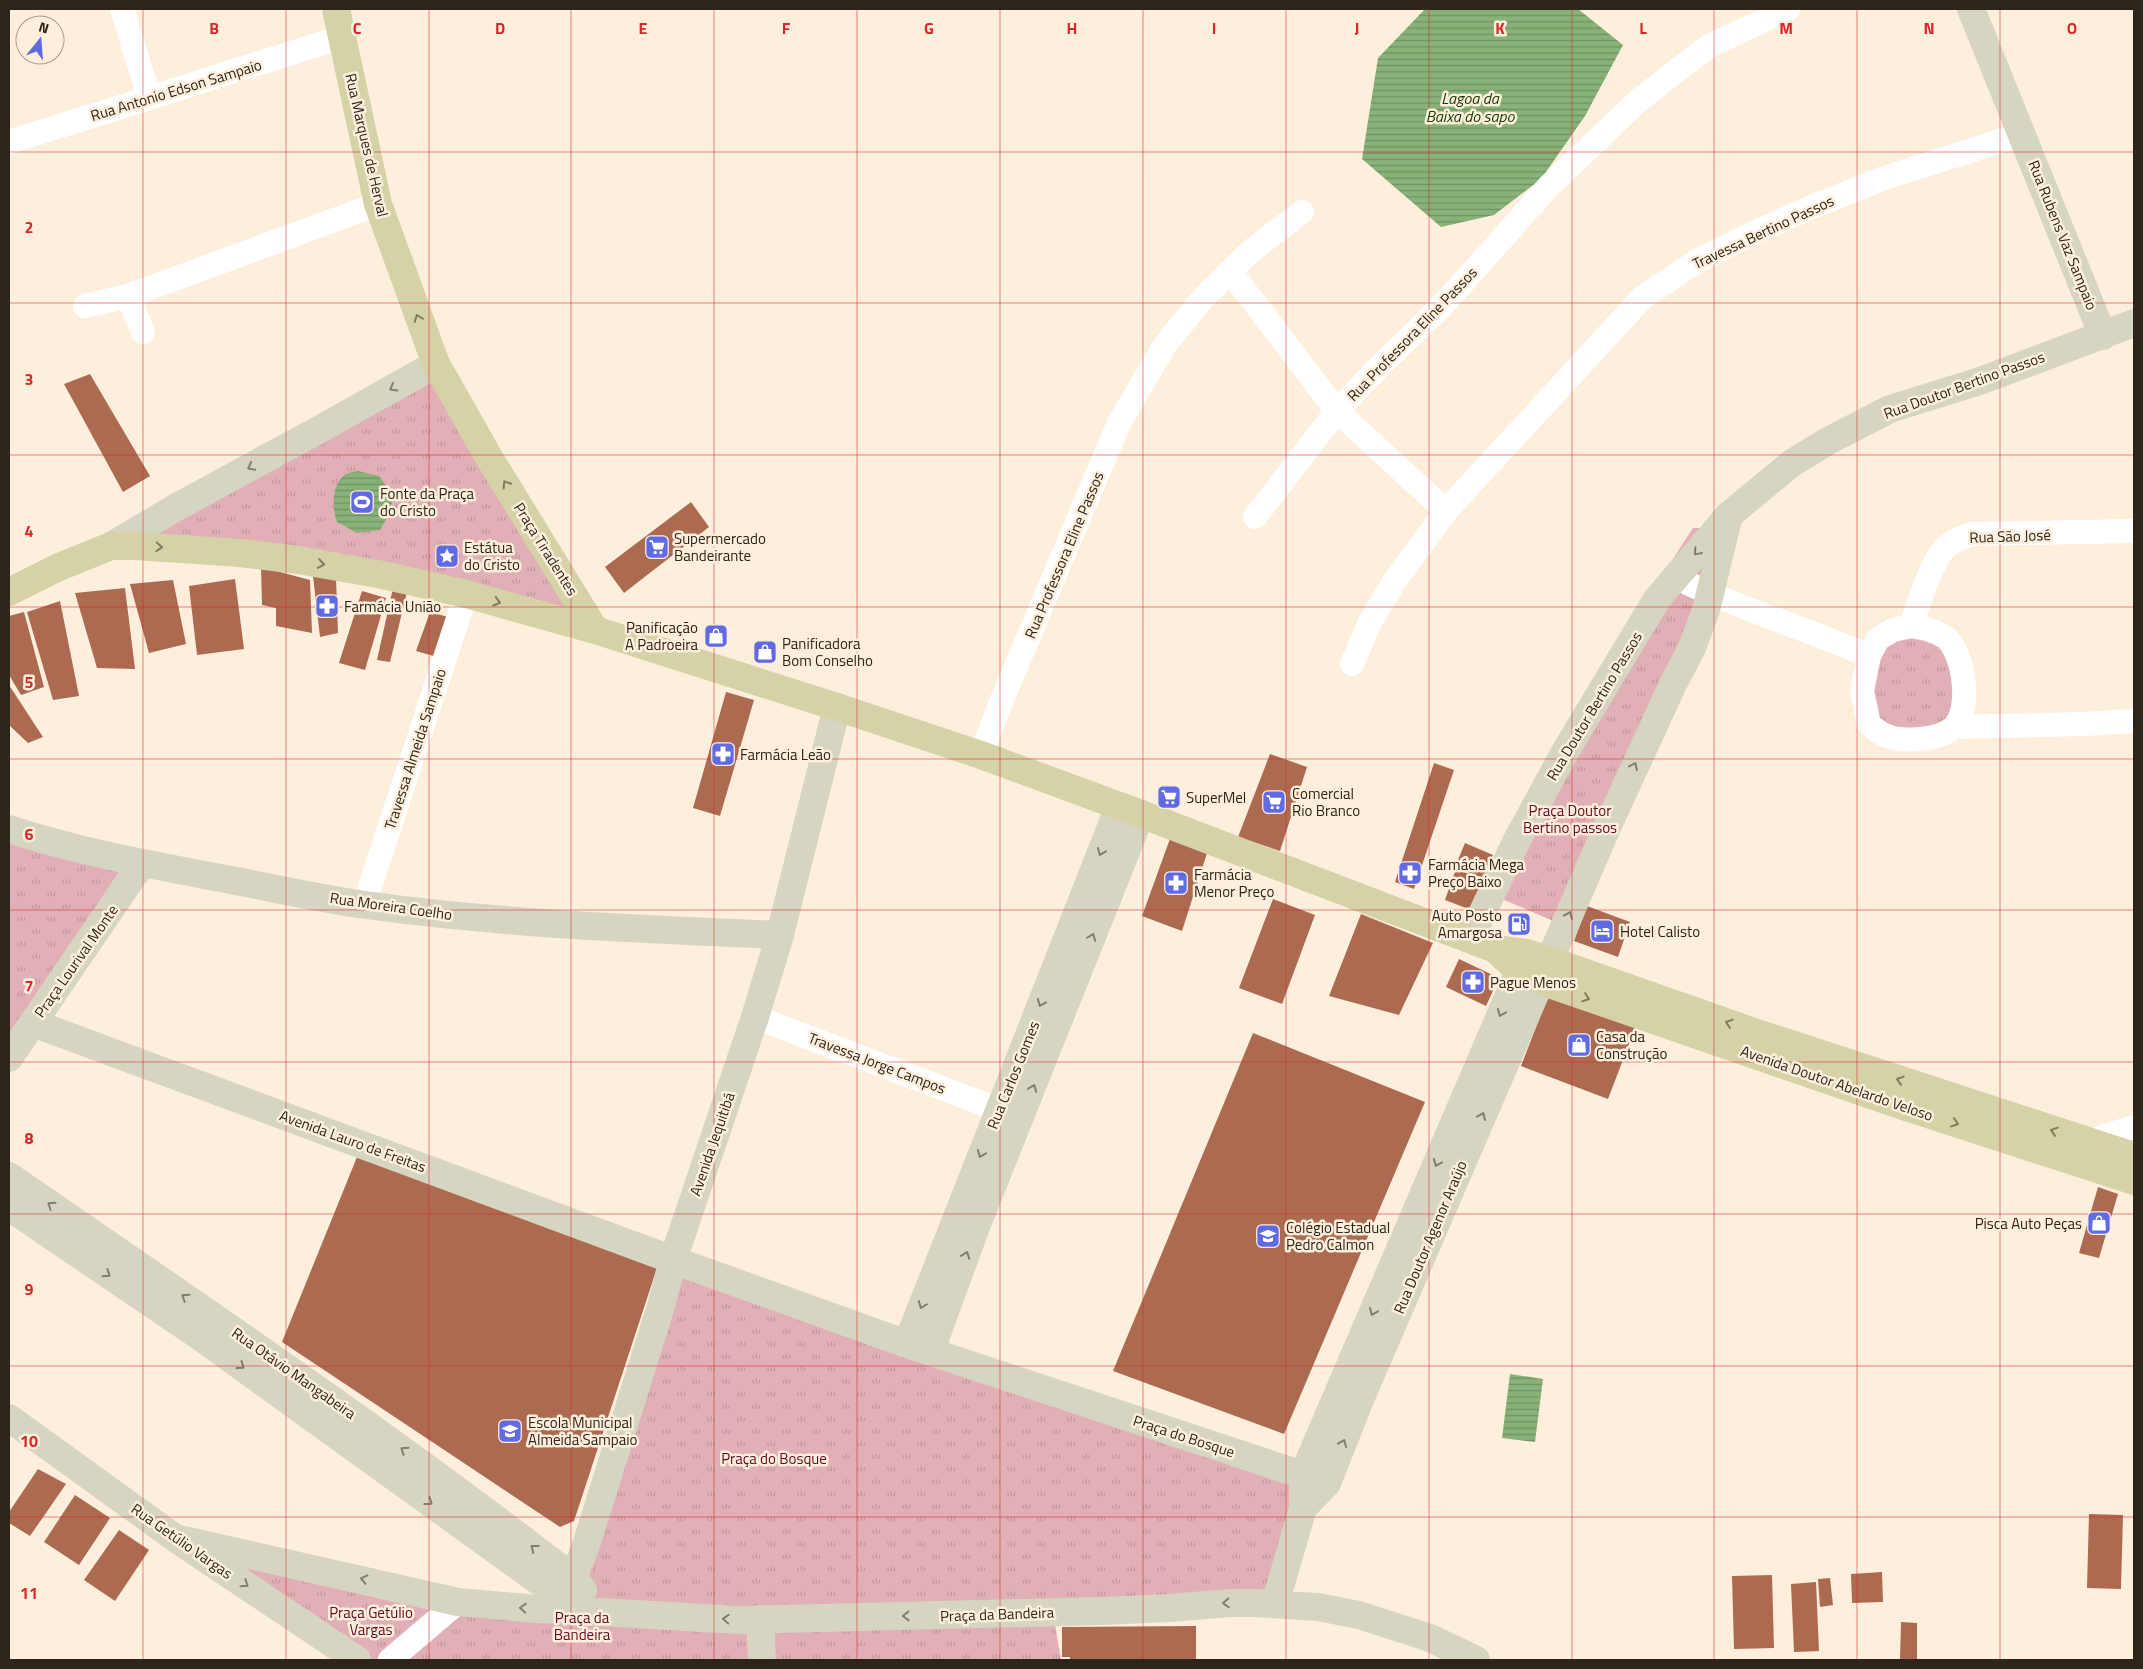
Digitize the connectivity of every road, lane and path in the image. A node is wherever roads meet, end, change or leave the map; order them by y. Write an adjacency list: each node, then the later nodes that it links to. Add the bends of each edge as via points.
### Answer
1 (122, 9): 6 (street)
2 (336, 9): 5 (main road, Rua Marques de Herval)
3 (1788, 9): 18 (street, Rua Professora Eline Passos, via 1709,46 1639,100 1548,187 1443,305)
4 (1971, 9): 7 (street)
5 (342, 37): 6 (street, Rua Antonio Edson Sampaio); 9 (main road, Rua Marques de Herval)
6 (149, 97): 8 (street, Rua Antonio Edson Sampaio)
7 (2022, 134): 16 (street, Rua Rubens Vaz Sampaio); 19 (street, Travessa Bertino Passos, via 1884,178 1760,230 1697,261 1642,298)
8 (9, 142)
9 (378, 204): 12 (street); 17 (main road, Rua Marques de Herval, one-way to 9)
10 (1302, 212): 11 (street)
11 (1230, 271): 18 (street, Rua Professora Eline Passos); 35 (street, Rua Professora Eline Passos, via 1203,298 1166,346 1119,423)
12 (128, 296): 13 (street); 15 (street)
13 (85, 306)
14 (2134, 323): 16 (street, Rua Doutor Bertino Passos)
15 (143, 332)
16 (2103, 336): 20 (street, Rua Doutor Bertino Passos, via 1980,381 1890,409 1792,463)
17 (436, 364): 23 (street, one-way to 23); 29 (main road, Praça Tiradentes, one-way to 17)
18 (1338, 411): 19 (street); 21 (street)
19 (1446, 511): 31 (street, Travessa Bertino Passos, via 1394,582 1370,622)
20 (1729, 515): 24 (street, Rua Doutor Bertino Passos, one-way to 24); 27 (street)
21 (1255, 517)
22 (2134, 531): 28 (street, Rua São José, via 1972,534 1957,539 1943,550)
23 (110, 546): 25 (main road, via 59,566); 26 (main road, Praça Tiradentes, one-way to 26, via 298,560)
24 (1675, 577): 27 (street); 41 (street, Rua Doutor Bertino Passos, via 1658,599 1566,750 1516,842)
25 (9, 592)
26 (466, 594): 29 (main road, Praça Tiradentes, one-way to 29); 39 (street, Travessa Almeida Sampaio)
27 (1710, 594): 30 (street); 42 (street, one-way to 27, via 1692,648)
28 (1911, 626): 30 (street, via 1893,630 1878,639); 34 (street, via 1929,629 1946,638 1957,651 1965,695)
29 (595, 630): 32 (main road)
30 (1869, 656): 34 (street, via 1862,691 1869,724 1885,736 1917,740 1939,736)
31 (1352, 664)
32 (837, 707): 35 (main road); 40 (street, Avenida Jequitibá)
33 (2134, 721): 34 (street)
34 (1955, 727)
35 (981, 755): 36 (main road)
36 (1130, 810): 41 (main road); 46 (street, Rua Carlos Gomes)
37 (9, 829): 38 (street, Rua Moreira Coelho)
38 (142, 863): 39 (street, Rua Moreira Coelho); 44 (street, Praça Lourival Monte)
39 (364, 905): 40 (street, Rua Moreira Coelho, via 637,929)
40 (780, 936): 43 (street, Avenida Jequitibá)
41 (1470, 939): 42 (main road)
42 (1534, 966): 48 (main road, Avenida Doutor Abelardo Veloso, via 1750,1042); 56 (street, Rua Doutor Agenor Araújo, via 1363,1393)
43 (755, 1017): 46 (street, Travessa Jorge Campos); 53 (street, Avenida Jequitibá)
44 (33, 1024): 45 (street, Praça Lourival Monte); 53 (street, Avenida Lauro de Freitas)
45 (9, 1058)
46 (1010, 1113): 54 (street, Rua Carlos Gomes)
47 (2134, 1127): 48 (street)
48 (2080, 1151): 49 (main road, Avenida Doutor Abelardo Veloso)
49 (2131, 1164)
50 (9, 1176): 52 (street, Rua Otávio Mangabeira, one-way to 50)
51 (9, 1207): 52 (street, Rua Otávio Mangabeira)
52 (82, 1242): 58 (street, Rua Otávio Mangabeira, via 207,1327 440,1475)
53 (673, 1260): 54 (street, Praça do Bosque); 58 (street, Avenida Jequitibá, via 609,1473)
54 (919, 1347): 56 (street, Praça do Bosque)
55 (9, 1418): 57 (street, Rua Getúlio Vargas)
56 (1315, 1479): 60 (street, Rua Doutor Agenor Araújo, via 1302,1508)
57 (175, 1538): 59 (street, Praça da Bandeira, one-way to 57); 63 (street, Rua Getúlio Vargas, one-way to 63)
58 (562, 1595): 59 (street, Praça da Bandeira, one-way to 59); 61 (street); 61 (street, Praça da Bandeira)
59 (458, 1602): 64 (street)
60 (1274, 1604): 62 (street, Praça da Bandeira, one-way to 62); 66 (street, Praça da Bandeira, via 1318,1607 1359,1615 1430,1638)
61 (598, 1610): 62 (street, Praça da Bandeira, one-way to 61)
62 (760, 1619): 65 (street)
63 (357, 1660)
64 (390, 1660)
65 (762, 1660)
66 (1476, 1660)

